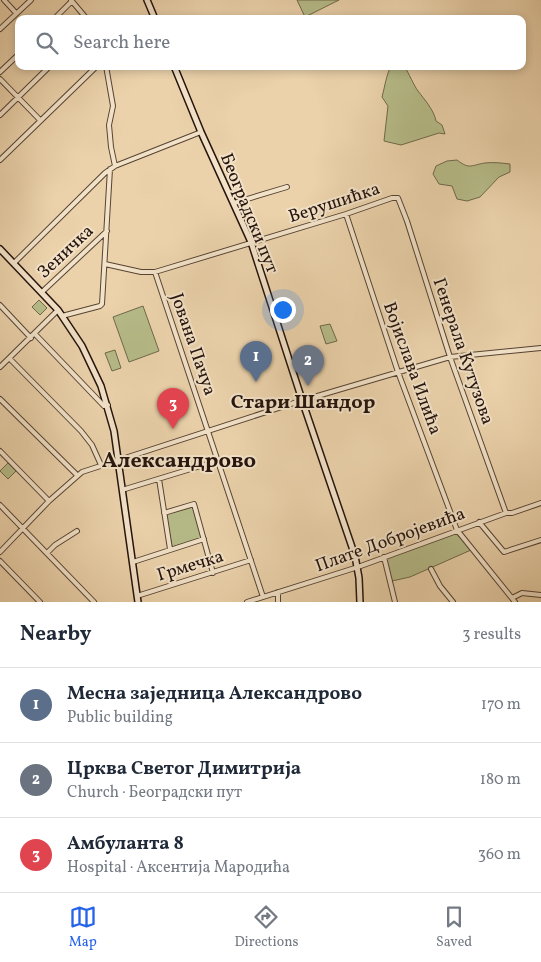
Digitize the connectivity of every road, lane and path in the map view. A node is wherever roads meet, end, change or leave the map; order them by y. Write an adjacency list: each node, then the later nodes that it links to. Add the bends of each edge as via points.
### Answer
1 (4, 0): 5 (street)
2 (31, 0): 5 (street)
3 (148, 0): 8 (main road)
4 (72, 1): 6 (street); 7 (street)
5 (16, 13): 9 (street)
6 (58, 15)
7 (84, 15)
8 (154, 15)
9 (0, 29)
10 (15, 58): 15 (street)
11 (46, 70): 17 (street)
12 (93, 70): 19 (street)
13 (107, 70): 22 (street, via 113,106 109,125 110,147)
14 (176, 70): 20 (main road, Београдски пут)
15 (0, 72)
16 (0, 79): 17 (street)
17 (18, 98): 18 (street); 19 (street)
18 (0, 115)
19 (40, 120): 21 (street)
20 (201, 132): 22 (street); 26 (main road, Београдски пут)
21 (0, 160)
22 (115, 166): 23 (street)
23 (110, 169): 28 (street); 31 (street)
24 (287, 187): 26 (street)
25 (398, 198): 27 (street, Верушићка); 41 (street, Генерала Кутузова)
26 (234, 203): 29 (main road, Београдски пут)
27 (346, 214): 29 (street, Верушићка); 44 (street, Војислава Илића)
28 (107, 231): 32 (street); 34 (street, Зеничка)
29 (251, 242): 33 (street, Верушићка); 46 (main road, Београдски пут)
30 (0, 249): 31 (main road)
31 (14, 263): 34 (main road)
32 (105, 264): 33 (street, Верушићка); 37 (street, via 100,306)
33 (154, 272): 48 (street, Јована Пачуа)
34 (42, 292): 36 (main road)
35 (0, 305): 39 (street)
36 (58, 310): 37 (main road); 38 (street)
37 (62, 316): 47 (main road, via 82,346)
38 (35, 334): 39 (street); 47 (street, via 104,406)
39 (31, 338): 42 (street)
40 (541, 348): 41 (street)
41 (450, 357): 44 (street); 60 (street, Генерала Кутузова)
42 (10, 359): 43 (street); 52 (street, via 84,435)
43 (0, 368)
44 (398, 372): 46 (street); 63 (street, Војислава Илића)
45 (0, 399): 53 (street)
46 (302, 400): 48 (street); 74 (main road, Београдски пут)
47 (108, 405): 50 (main road)
48 (208, 430): 50 (street); 51 (street, Јована Пачуа)
49 (0, 451): 56 (street)
50 (117, 459): 52 (street); 55 (main road)
51 (217, 461): 54 (street); 71 (street, Јована Пачуа)
52 (101, 465): 53 (street)
53 (77, 475): 56 (street)
54 (159, 479): 55 (street); 59 (street)
55 (122, 490): 73 (main road)
56 (49, 501): 62 (street)
57 (541, 503): 60 (street, Плате Добројевића)
58 (0, 505): 62 (street)
59 (164, 513): 65 (street, via 194,504); 67 (street)
60 (506, 513): 61 (street, Плате Добројевића)
61 (479, 522): 63 (street, Плате Добројевића); 66 (street, via 505,552)
62 (23, 529): 68 (street); 69 (street)
63 (457, 530): 70 (street, Плате Добројевића); 81 (street, Војислава Илића)
64 (77, 531): 69 (street)
65 (204, 539): 67 (street); 76 (street)
66 (541, 540)
67 (170, 549): 73 (street)
68 (0, 552)
69 (47, 553): 83 (street)
70 (384, 557): 74 (street, Плате Добројевића); 87 (street)
71 (250, 560): 76 (street, Грмечка); 79 (street, Јована Пачуа)
72 (0, 561): 82 (street)
73 (133, 562): 80 (main road)
74 (358, 567): 77 (street, Плате Добројевића); 86 (main road, Београдски пут)
75 (431, 569): 88 (street)
76 (213, 573): 80 (street, Грмечка)
77 (278, 592): 79 (street, Плате Добројевића); 85 (street)
78 (541, 595): 81 (street, via 522,594)
79 (262, 597): 84 (street, Плате Добројевића)
80 (136, 600)
81 (514, 600)
82 (40, 602)
83 (94, 602)
84 (247, 602)
85 (278, 602)
86 (360, 602)
87 (396, 602)
88 (453, 602)

